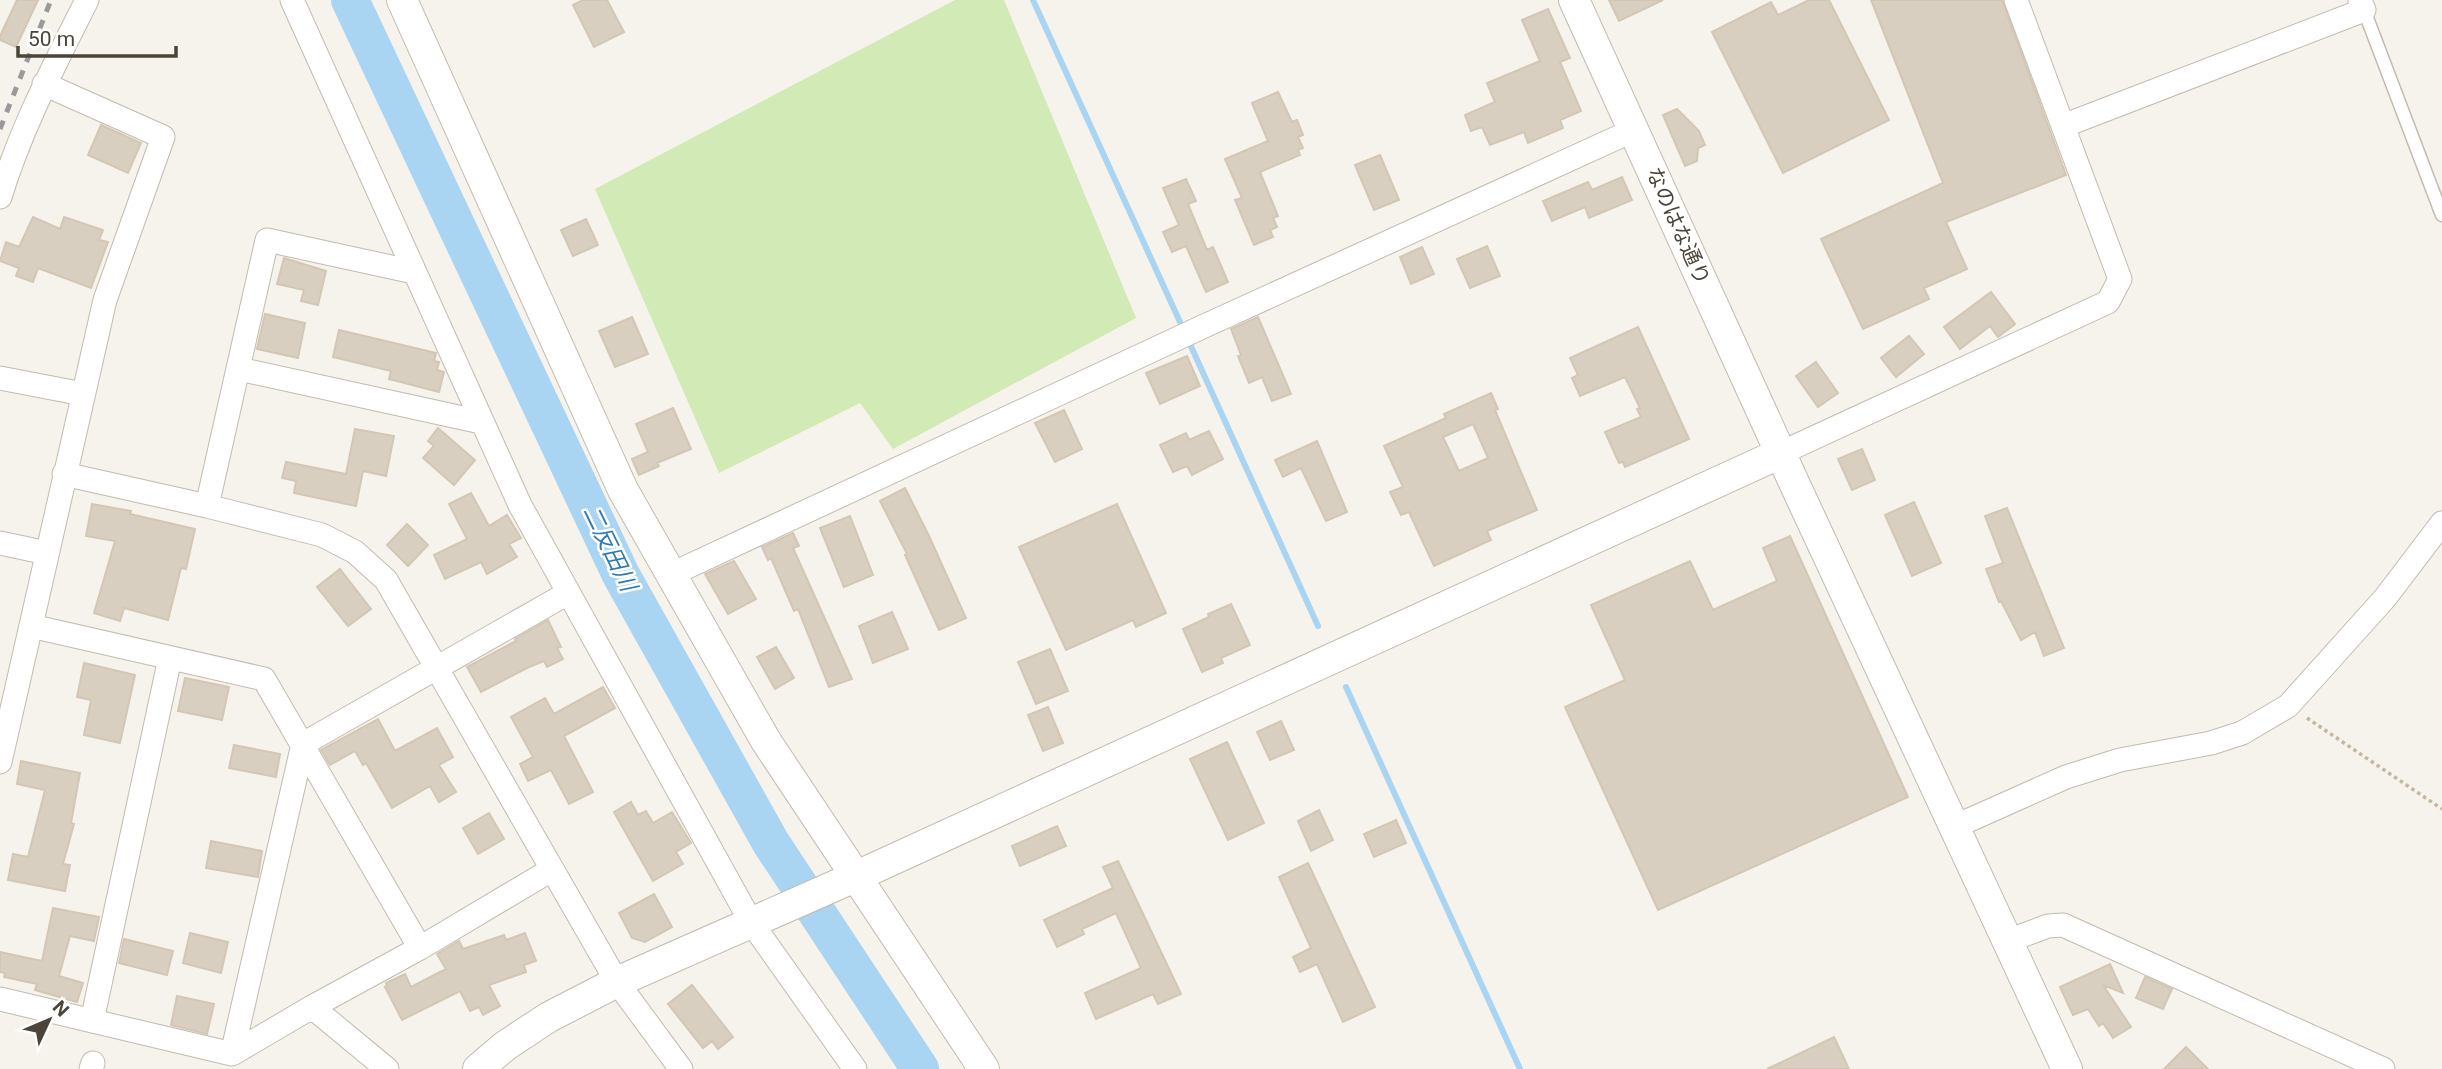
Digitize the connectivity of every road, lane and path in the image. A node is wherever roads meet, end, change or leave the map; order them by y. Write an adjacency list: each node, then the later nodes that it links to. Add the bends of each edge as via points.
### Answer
1 (87, 0): 7 (street)
2 (292, 0): 12 (street)
3 (402, 0): 23 (street, via 623,490)
4 (1574, 0): 9 (street, なのはな通り)
5 (2016, 0): 8 (street)
6 (2362, 5): 8 (street); 11 (lane)
7 (44, 84): 10 (street); 15 (street, via 163,137 105,300)
8 (2063, 126): 17 (street, via 2120,279 2108,302)
9 (1634, 131): 17 (street, なのはな通り); 23 (street)
10 (0, 197)
11 (2442, 215)
12 (414, 272): 13 (street, via 267,240); 16 (street)
13 (239, 369): 16 (street); 19 (street)
14 (0, 378): 15 (street)
15 (83, 394): 18 (street)
16 (481, 422): 24 (street)
17 (1781, 453): 32 (street, なのはな通り); 34 (street)
18 (64, 474): 19 (street); 22 (street)
19 (207, 506): 27 (street, via 322,535 355,552 386,580)
20 (2442, 523): 28 (street, via 2385,598)
21 (0, 543): 22 (street)
22 (47, 552): 25 (street)
23 (672, 574): 34 (street, via 766,741)
24 (568, 593): 27 (street); 35 (street)
25 (31, 626): 26 (street); 30 (street)
26 (170, 658): 29 (street, via 264,679); 41 (street)
27 (437, 667): 29 (street); 33 (street)
28 (2288, 706): 31 (path); 32 (street, via 2242,733 2066,777)
29 (303, 744): 37 (street); 42 (street)
30 (0, 762)
31 (2442, 809)
32 (1956, 826): 36 (street, なのはな通り)
33 (551, 870): 37 (street); 38 (street)
34 (857, 876): 35 (street); 47 (street)
35 (760, 918): 38 (street); 46 (street)
36 (2008, 941): 48 (street, なのはな通り); 49 (street, via 2063,925)
37 (419, 948): 40 (street)
38 (617, 982): 44 (street, via 549,1017); 45 (street)
39 (0, 999): 41 (street)
40 (312, 1007): 42 (street); 43 (street)
41 (92, 1021): 42 (street)
42 (232, 1054)
43 (387, 1069)
44 (478, 1069)
45 (681, 1069)
46 (855, 1069)
47 (984, 1069)
48 (2067, 1069)
49 (2384, 1069)

